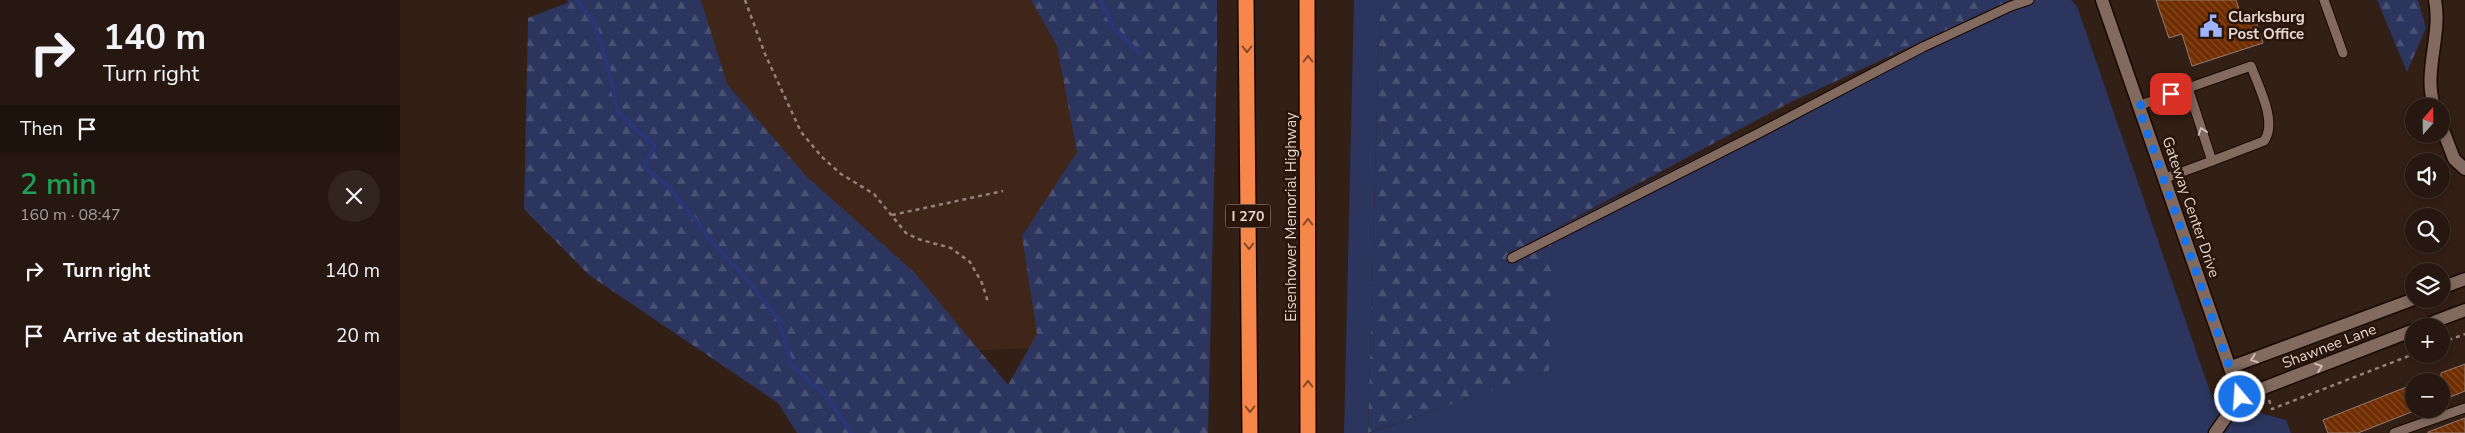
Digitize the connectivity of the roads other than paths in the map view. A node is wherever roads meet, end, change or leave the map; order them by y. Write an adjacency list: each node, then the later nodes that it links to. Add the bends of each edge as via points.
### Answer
1 (1246, 0): 25 (highway, I 270, one-way to 25)
2 (1307, 0): 26 (highway, Eisenhower Memorial Highway, one-way to 2)
3 (2030, 0): 15 (lane, via 1923,47)
4 (2102, 0): 10 (street, Gateway Center Drive)
5 (2324, 0): 7 (lane)
6 (2435, 0): 9 (street, via 2438,12 2430,80)
7 (2343, 53)
8 (2188, 88): 10 (lane); 12 (lane, one-way to 8); 12 (lane, via 2251,66 2270,123 2269,135 2264,141)
9 (2433, 98)
10 (2138, 106): 14 (street, Gateway Center Drive)
11 (2448, 143): 13 (street, via 2454,160)
12 (2212, 161): 14 (lane)
13 (2465, 169)
14 (2163, 179): 22 (street, Gateway Center Drive)
15 (1512, 258)
16 (2465, 279): 17 (street)
17 (2450, 285)
18 (2405, 302): 22 (street, Shawnee Lane, one-way to 22)
19 (2465, 310): 20 (street)
20 (2444, 318)
21 (2405, 333): 23 (street, Shawnee Lane, one-way to 21)
22 (2231, 367): 23 (street, Gateway Center Drive)
23 (2240, 397): 27 (street)
24 (2465, 408): 28 (lane)
25 (1250, 433)
26 (1308, 433)
27 (2215, 433)
28 (2394, 433)

